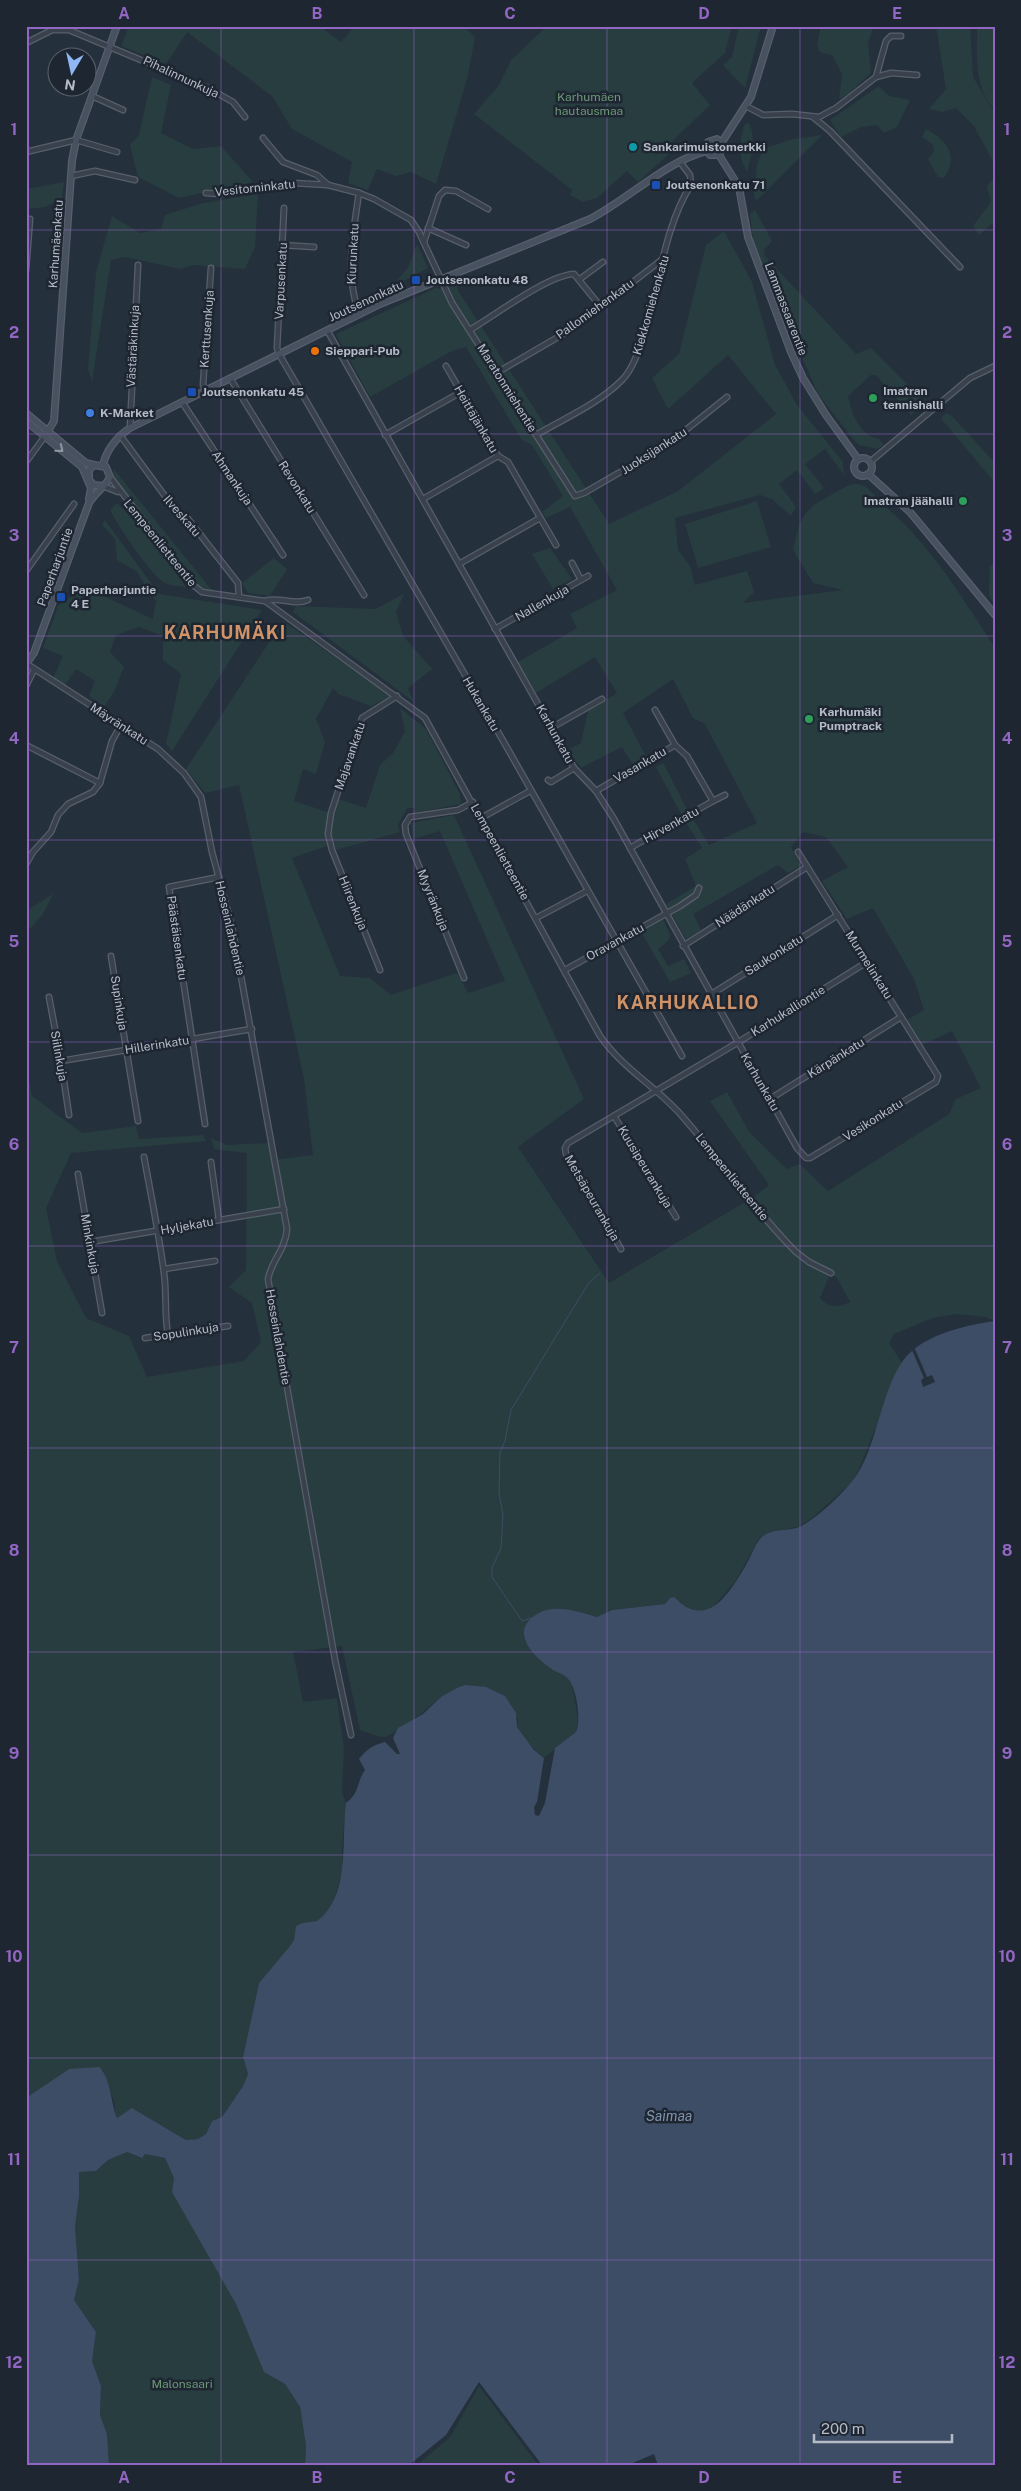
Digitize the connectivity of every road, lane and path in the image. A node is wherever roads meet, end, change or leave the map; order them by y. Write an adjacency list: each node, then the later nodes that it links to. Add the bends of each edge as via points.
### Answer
1 (43, 26): 4 (street)
2 (117, 26): 7 (street, Karhumäenkatu)
3 (773, 26): 13 (street, via 756,85)
4 (45, 33): 6 (street); 7 (street, Pihalinnunkuja, via 68,30)
5 (901, 36): 9 (street, via 891,36 886,41)
6 (26, 43)
7 (110, 46): 10 (street, Karhumäenkatu); 15 (street, Pihalinnunkuja, via 208,88 233,102)
8 (917, 75): 9 (street, via 891,73)
9 (876, 77): 16 (street, via 823,116)
10 (98, 79)
11 (91, 98): 18 (street, Karhumäenkatu)
12 (96, 98): 14 (street)
13 (746, 106): 16 (street, via 763,115); 19 (street)
14 (123, 110)
15 (245, 116)
16 (813, 117): 41 (street)
17 (263, 138): 27 (street, via 283,162 317,174)
18 (76, 140): 21 (street); 22 (street); 25 (street, Karhumäenkatu)
19 (722, 142): 20 (street, via 711,140); 23 (street, via 724,149)
20 (707, 151): 23 (street); 24 (street, Joutsenonkatu)
21 (26, 152)
22 (117, 152)
23 (719, 156): 67 (street, Lammassaarentie, via 739,187 748,237 790,352 826,415)
24 (680, 162): 38 (street, Kiekkomiehenkatu, via 692,180 682,196); 44 (street, Joutsenonkatu, via 590,219)
25 (71, 176): 26 (street, via 95,171); 62 (street, Karhumäenkatu, via 56,401 54,421)
26 (135, 180)
27 (328, 185): 28 (street, Vesitorninkatu, via 293,183 220,194); 29 (street, Vesitorninkatu)
28 (206, 193)
29 (359, 193): 34 (street, Vesitorninkatu, via 411,220); 47 (street, Kiurunkatu, via 350,278)
30 (284, 208): 35 (street, Varpusenkatu)
31 (488, 209): 33 (street, via 456,192 445,190 439,196)
32 (30, 218): 43 (street)
33 (428, 228): 34 (street); 36 (street)
34 (424, 242): 44 (street, Vesitorninkatu)
35 (282, 245): 37 (street); 50 (street, Varpusenkatu)
36 (466, 245)
37 (314, 247)
38 (664, 258): 46 (street, Pallomiehenkatu); 65 (street, Kiekkomiehenkatu, via 642,340 630,371 611,390)
39 (603, 262): 45 (street)
40 (138, 265): 61 (street, Västäräkinkuja)
41 (960, 266)
42 (211, 268): 55 (street, Kerttusenkuja, via 203,385)
43 (26, 270)
44 (440, 279): 47 (street, Joutsenonkatu); 49 (street, Maratonmiehentie)
45 (580, 279): 46 (street); 49 (street, via 574,274 551,280)
46 (601, 307): 53 (street, Pallomiehenkatu, via 562,335)
47 (358, 314): 48 (street, Joutsenonkatu)
48 (327, 330): 50 (street, Joutsenonkatu); 64 (street, Karhunkatu)
49 (470, 330): 53 (street, Maratonmiehentie)
50 (279, 354): 54 (street, Joutsenonkatu); 108 (street, Hukankatu)
51 (446, 366): 56 (street, Heittäjänkatu)
52 (995, 366): 69 (street, via 970,378)
53 (498, 372): 65 (street, Maratonmiehentie)
54 (230, 378): 55 (street, Joutsenonkatu); 89 (street, Revonkatu)
55 (206, 390): 58 (street, Joutsenonkatu)
56 (461, 392): 64 (street); 66 (street, Heittäjänkatu)
57 (727, 397): 77 (street, Juoksijankatu, via 667,444)
58 (182, 402): 61 (street, Joutsenonkatu); 83 (street, Ahmankuja)
59 (26, 413): 62 (street)
60 (26, 421): 62 (street)
61 (130, 428): 63 (street, Joutsenonkatu)
62 (47, 434): 68 (street, Karhumäenkatu); 70 (street, via 86,463); 74 (street, one-way to 74, via 82,467)
63 (120, 435): 71 (street, Joutsenonkatu, via 109,448); 90 (street, Ilveskatu, via 176,511 188,520 238,583)
64 (386, 435): 78 (street, Karhunkatu)
65 (536, 435): 77 (street, Maratonmiehentie)
66 (498, 456): 78 (street); 81 (street, Heittäjänkatu, via 508,462)
67 (858, 459): 69 (street, via 865,458); 72 (street, via 854,465 856,472 862,476)
68 (26, 462)
69 (870, 462): 72 (street, via 872,468)
70 (94, 465): 71 (street); 74 (street, via 89,470)
71 (103, 465): 73 (street)
72 (868, 474): 93 (street, via 920,523)
73 (110, 477): 75 (street); 76 (street, Lempeenlietteentie)
74 (88, 480): 75 (street); 79 (street, Paperharjuntie, via 91,488)
75 (103, 486): 76 (street, Lempeenlietteentie); 79 (street, Paperharjuntie)
76 (120, 493): 90 (street, Lempeenlietteentie, via 193,585 202,592)
77 (575, 496)
78 (423, 500): 85 (street, Karhunkatu)
79 (89, 503): 95 (street, Paperharjuntie, via 34,653)
80 (74, 504): 86 (street)
81 (540, 518): 82 (street, Heittäjänkatu); 85 (street)
82 (556, 545)
83 (283, 555)
84 (572, 562): 88 (street)
85 (459, 564): 94 (street, Karhunkatu)
86 (26, 571)
87 (588, 576): 88 (street, Nallenkuja)
88 (581, 580): 94 (street, Nallenkuja)
89 (364, 595)
90 (239, 597): 92 (street, Lempeenlietteentie)
91 (308, 600): 92 (street, via 296,603)
92 (265, 601): 98 (street, Lempeenlietteentie)
93 (995, 615)
94 (495, 629): 102 (street, Karhunkatu)
95 (26, 664): 96 (street, Mäyränkatu)
96 (34, 670): 97 (street); 101 (street, Mäyränkatu)
97 (26, 686)
98 (397, 696): 112 (street, Lempeenlietteentie, via 425,718); 115 (street, Majavankatu, via 362,718 331,813)
99 (602, 699): 102 (street)
100 (655, 710): 104 (street, Vasankatu)
101 (121, 724): 107 (street, via 112,741); 111 (street, Mäyränkatu, via 158,749 184,773)
102 (551, 728): 105 (street, Karhunkatu)
103 (26, 745): 107 (street)
104 (675, 745): 109 (street, Vasankatu); 113 (street, Hirvenkatu, via 687,756)
105 (574, 768): 106 (street, via 551,782); 109 (street, Karhunkatu)
106 (548, 780)
107 (100, 783): 118 (street, via 92,792 68,804)
108 (530, 790): 114 (street); 122 (street, Hukankatu)
109 (596, 791): 116 (street, Karhunkatu)
110 (725, 795): 113 (street, Hirvenkatu)
111 (201, 797): 120 (street, Hosseinlahdentie)
112 (472, 802): 114 (street, Lempeenlietteentie); 132 (street, Myyränkuja, via 458,810 410,817 406,821 406,834)
113 (712, 802): 116 (street, Hirvenkatu)
114 (481, 818): 125 (street, Lempeenlietteentie)
115 (328, 834): 130 (street, Hiirenkuja)
116 (630, 848): 123 (street, Karhunkatu)
117 (798, 852): 119 (street, Murmelinkatu)
118 (26, 864)
119 (807, 867): 124 (street, Murmelinkatu); 127 (street, Näädänkatu)
120 (219, 877): 136 (street, Hosseinlahdentie); 137 (street, Päästäisenkatu, via 170,887)
121 (699, 888): 123 (street, Oravankatu, via 689,901)
122 (586, 891): 125 (street); 126 (street, Hukankatu)
123 (665, 914): 126 (street, Oravankatu); 127 (street, Karhunkatu)
124 (838, 915): 129 (street, Murmelinkatu); 133 (street, Saukonkatu)
125 (536, 918): 131 (street, Lempeenlietteentie)
126 (616, 941): 131 (street, Oravankatu); 140 (street, Hukankatu)
127 (683, 946): 133 (street, Karhunkatu)
128 (111, 956): 139 (street, Supinkuja)
129 (867, 962): 135 (street, Murmelinkatu); 138 (street, Karhukalliontie)
130 (380, 970)
131 (565, 970): 143 (street, Lempeenlietteentie, via 614,1056)
132 (464, 978)
133 (710, 995): 138 (street, Karhunkatu)
134 (49, 997): 141 (street, Siilinkuja)
135 (901, 1018): 142 (street, Murmelinkatu); 144 (street, Kärpänkatu)
136 (252, 1029): 137 (street, Hillerinkatu); 154 (street, Hosseinlahdentie)
137 (192, 1039): 139 (street, Hillerinkatu); 148 (street)
138 (737, 1043): 143 (street, Karhukalliontie); 144 (street, Karhunkatu)
139 (126, 1050): 141 (street, Hillerinkatu); 147 (street, Supinkuja)
140 (682, 1056)
141 (61, 1061): 145 (street, Siilinkuja)
142 (938, 1079): 151 (street, Vesikonkatu)
143 (658, 1090): 146 (street, Karhukalliontie); 162 (street, Lempeenlietteentie, via 783,1239 809,1262)
144 (770, 1099): 151 (street, Karhunkatu)
145 (68, 1115)
146 (614, 1116): 149 (street, Karhukalliontie, via 568,1143); 155 (street, Kuusipeurankuja)
147 (138, 1121)
148 (205, 1124)
149 (565, 1148): 159 (street, Metsäpeurankuja)
150 (144, 1157): 157 (street)
151 (806, 1158)
152 (211, 1162): 156 (street)
153 (78, 1174): 158 (street, Minkinkuja)
154 (284, 1210): 156 (street, Hyljekatu); 167 (street, Hosseinlahdentie, via 286,1244 270,1268 268,1278)
155 (676, 1217)
156 (219, 1220): 157 (street, Hyljekatu)
157 (156, 1231): 158 (street, Hyljekatu); 161 (street)
158 (90, 1242): 163 (street, Minkinkuja)
159 (621, 1248)
160 (215, 1261): 161 (street)
161 (164, 1269): 165 (street, via 164,1317)
162 (831, 1273)
163 (102, 1313)
164 (228, 1326): 165 (street, Sopulinkuja)
165 (168, 1334): 166 (street, Sopulinkuja)
166 (145, 1338)
167 (352, 1735)

